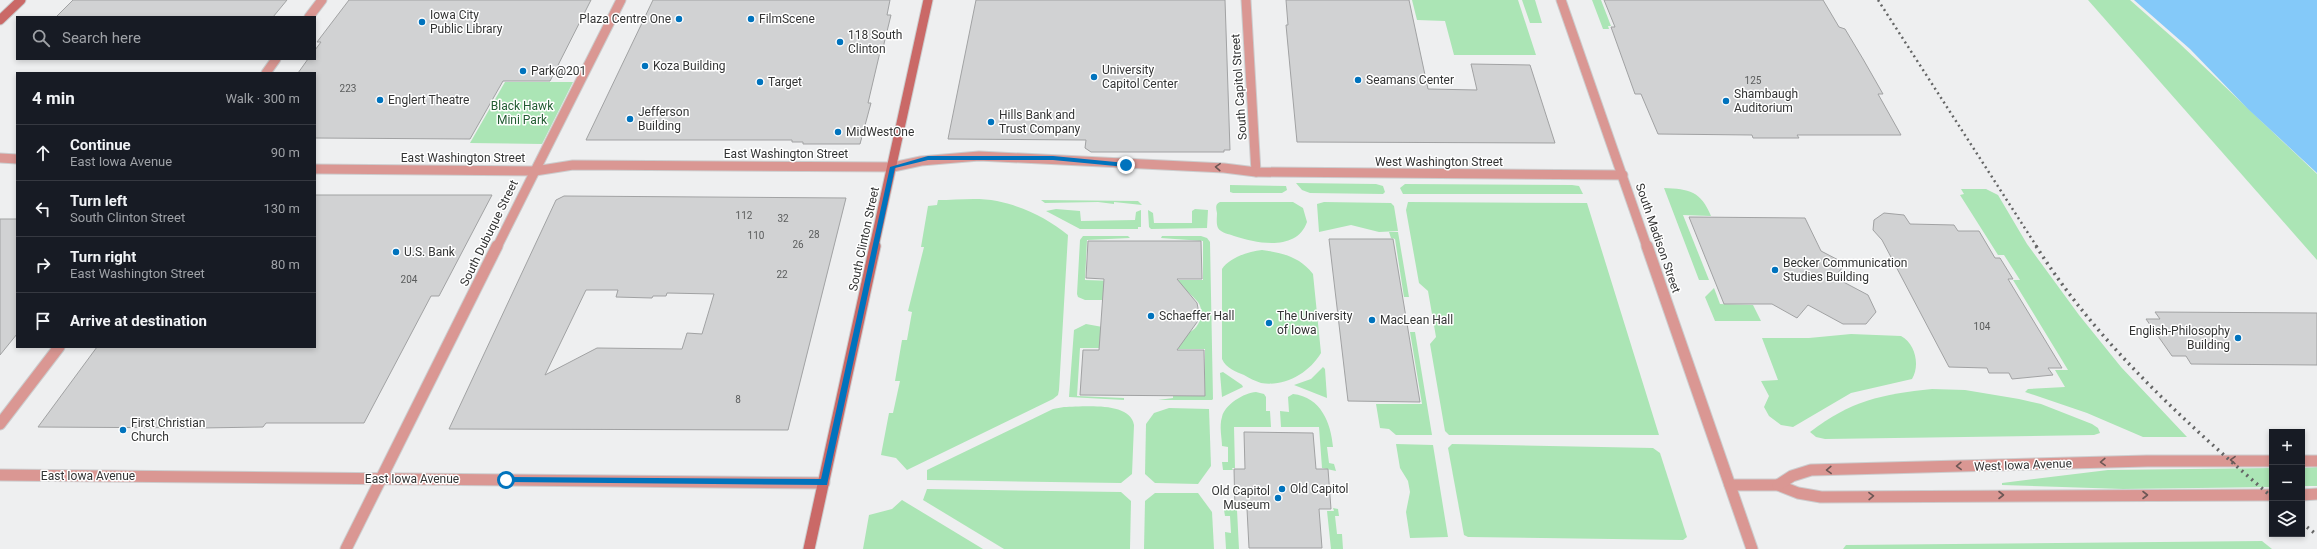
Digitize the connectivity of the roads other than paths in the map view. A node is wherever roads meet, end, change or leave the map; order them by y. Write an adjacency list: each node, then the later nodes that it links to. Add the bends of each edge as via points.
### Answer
1 (21, 0): 8 (main road)
2 (322, 0): 7 (street)
3 (621, 0): 15 (street, South Dubuque Street)
4 (928, 0): 13 (main road, South Clinton Street)
5 (1246, 0): 16 (street, South Capitol Street)
6 (1561, 0): 17 (street, South Madison Street)
7 (310, 16)
8 (0, 20)
9 (275, 60): 10 (street)
10 (267, 72)
11 (0, 158): 12 (street)
12 (16, 159)
13 (892, 167): 15 (street, East Washington Street, via 580,165); 16 (street, East Washington Street, one-way to 13, via 1216,167 1126,165 1053,158 928,158); 25 (main road, South Clinton Street)
14 (316, 169): 15 (street, East Washington Street)
15 (535, 171): 24 (street, South Dubuque Street)
16 (1256, 172): 17 (street, West Washington Street)
17 (1623, 175): 26 (street, South Madison Street)
18 (58, 348): 19 (street)
19 (0, 424)
20 (2269, 461): 27 (street, West Iowa Avenue, one-way to 27, via 2192,460 1811,470 1792,476)
21 (2305, 461): 22 (street)
22 (2317, 461)
23 (0, 475): 24 (street, East Iowa Avenue)
24 (382, 479): 25 (street, East Iowa Avenue); 31 (street, South Dubuque Street)
25 (824, 483): 32 (main road, South Clinton Street)
26 (1730, 485): 27 (street); 33 (street, South Madison Street)
27 (1778, 485): 29 (street, one-way to 29, via 1798,493 1821,497)
28 (2317, 494): 30 (street)
29 (2269, 495)
30 (2305, 495)
31 (346, 549)
32 (809, 549)
33 (1752, 549)

